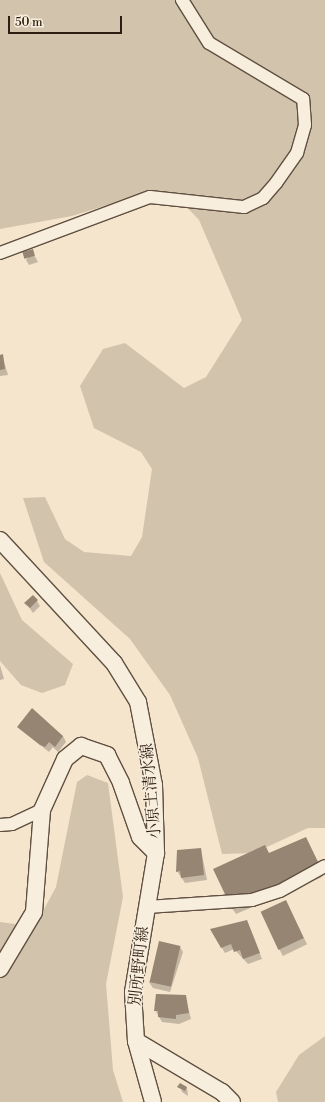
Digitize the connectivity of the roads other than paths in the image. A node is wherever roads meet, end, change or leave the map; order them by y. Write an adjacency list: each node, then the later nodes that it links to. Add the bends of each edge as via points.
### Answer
1 (182, 0): 2 (street, via 209,43 303,99 305,125 297,153 276,183 263,198 244,207 150,197)
2 (0, 253)
3 (0, 540): 6 (main road, 小原土清水線, via 114,663 138,702 154,785)
4 (42, 810): 5 (street, via 12,824); 6 (main road, 小原土清水線, via 65,760 81,746 98,750 107,755 122,783 140,837); 9 (main road, 小原土清水線, via 34,912)
5 (0, 825)
6 (156, 853): 8 (main road, 別所野町線)
7 (325, 866): 8 (street, via 280,891 252,900)
8 (147, 907): 10 (main road, 別所野町線, via 133,992)
9 (0, 970)
10 (136, 1041): 11 (main road, 別所野町線); 12 (main road, via 222,1092)
11 (153, 1102)
12 (232, 1102)

